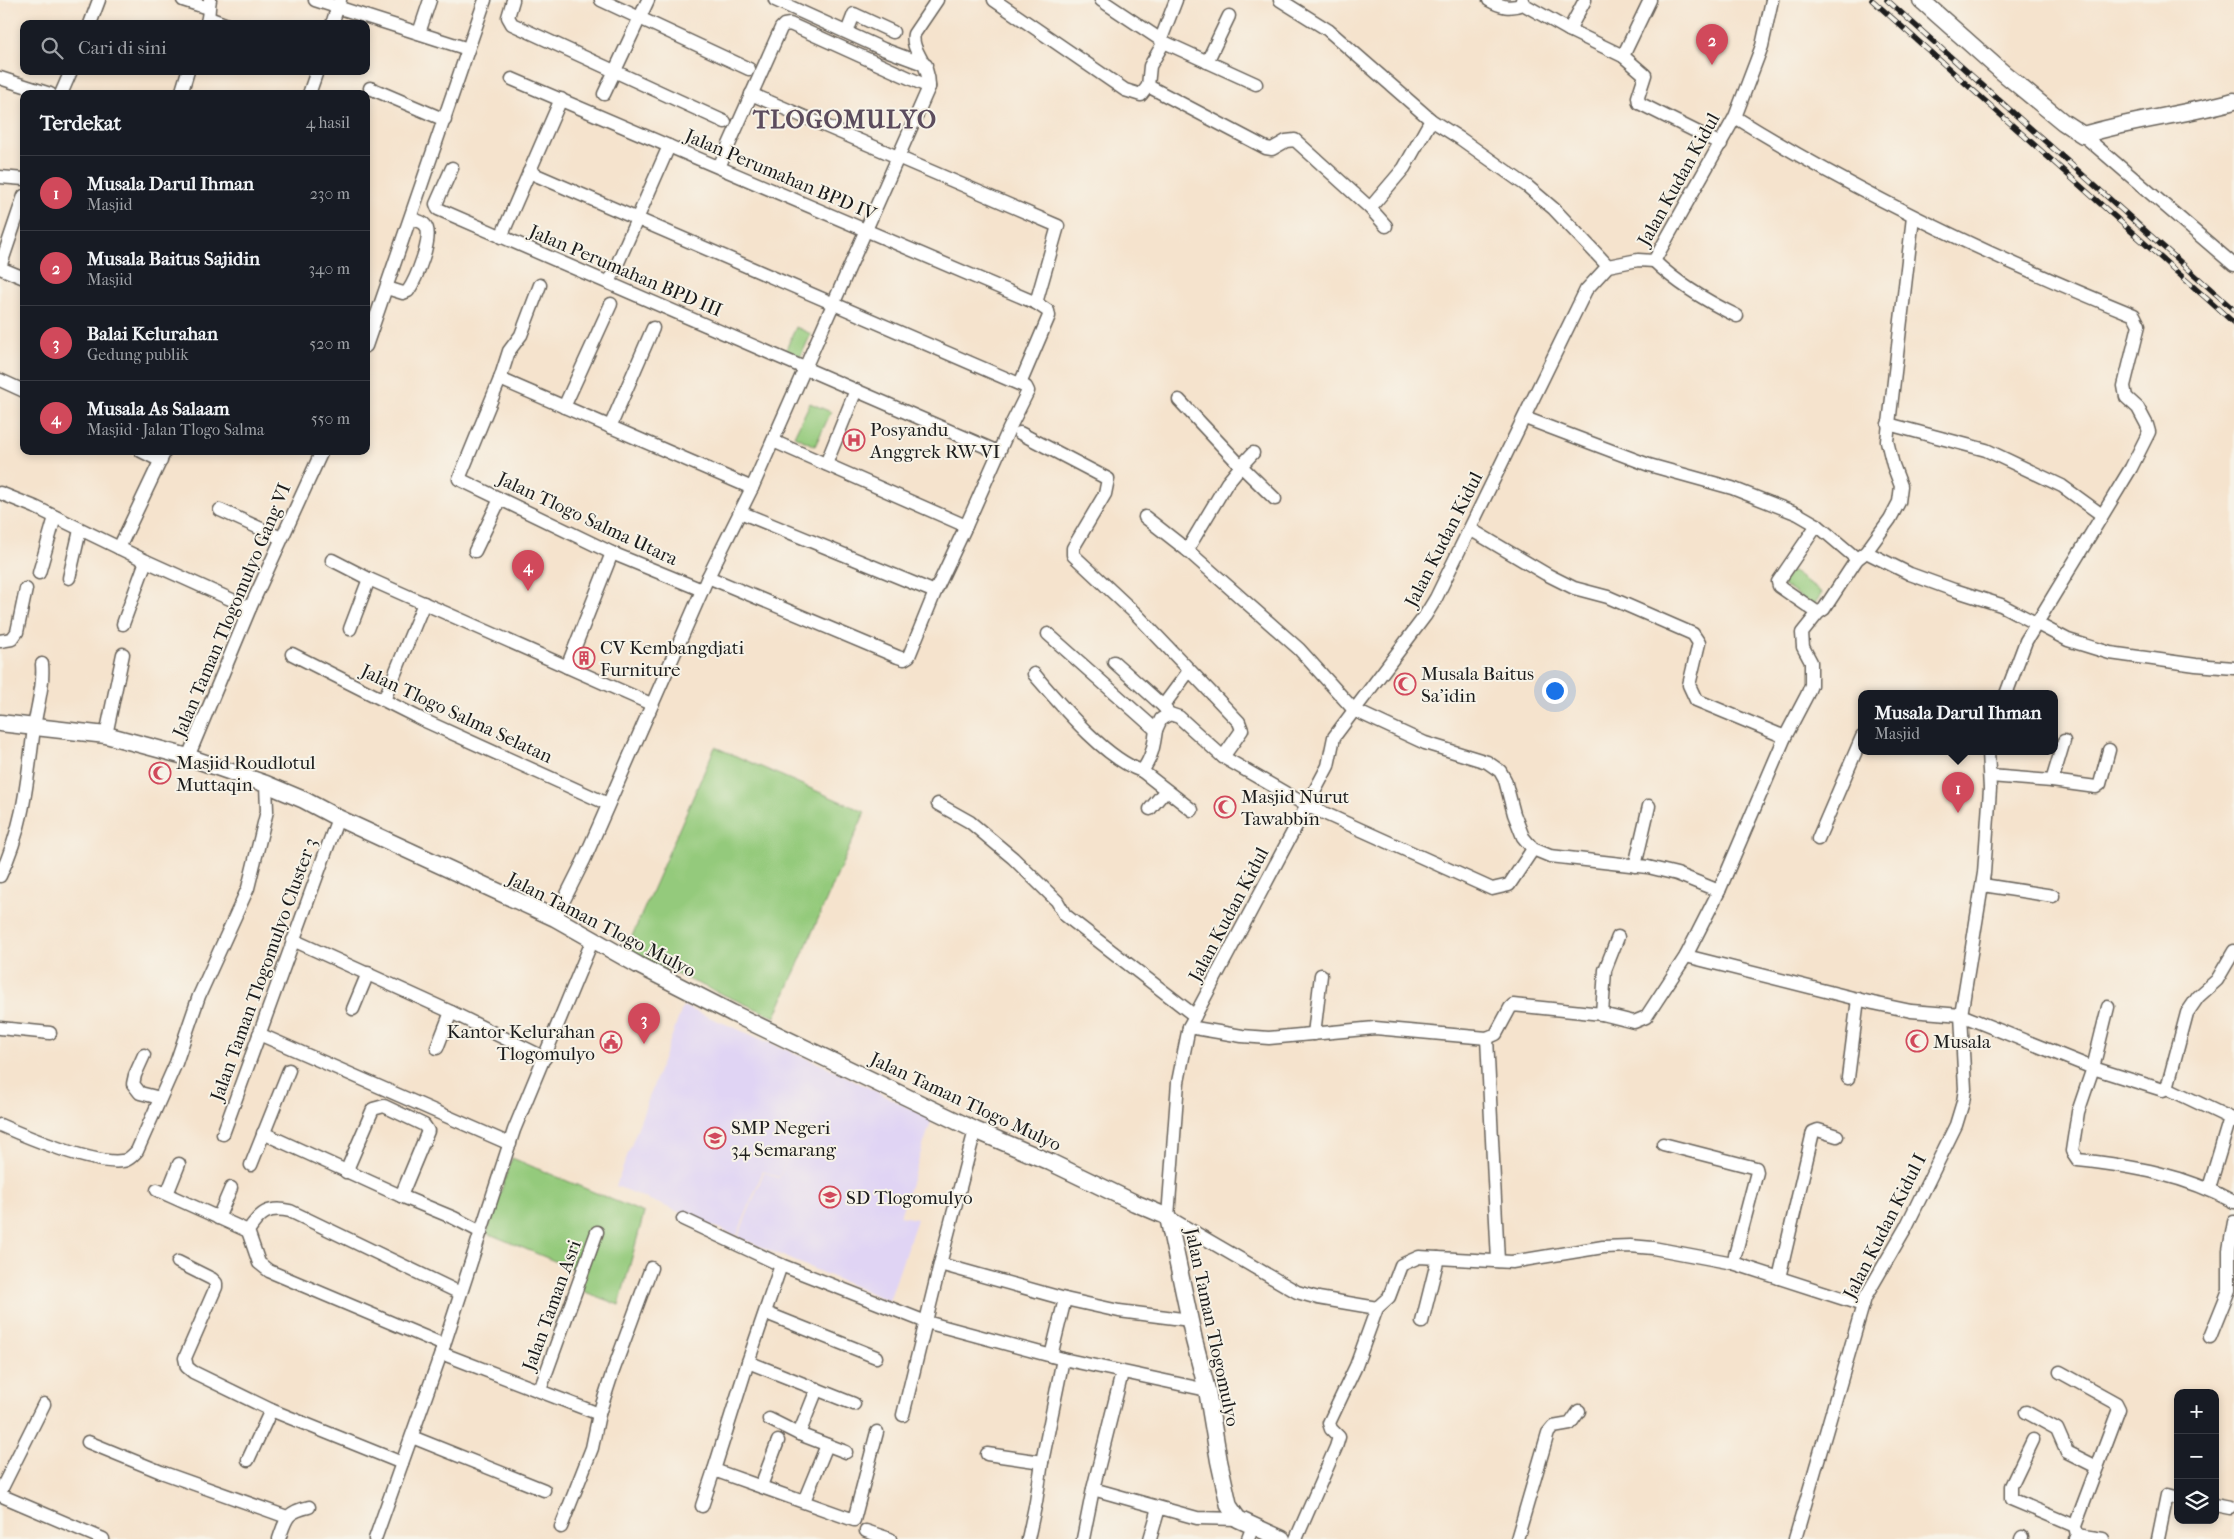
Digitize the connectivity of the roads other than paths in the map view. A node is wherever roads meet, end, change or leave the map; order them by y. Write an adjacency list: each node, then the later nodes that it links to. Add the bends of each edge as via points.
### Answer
1 (99, 0): 25 (street)
2 (183, 0): 22 (street)
3 (315, 0): 21 (street)
4 (430, 0): 31 (street)
5 (485, 0): 33 (street)
6 (514, 0): 38 (street, via 509,11 510,23)
7 (601, 0): 24 (street)
8 (648, 0): 24 (street)
9 (775, 0): 29 (street)
10 (937, 0): 36 (street, via 914,34 914,47)
11 (1101, 0): 32 (street)
12 (1176, 0): 32 (street)
13 (1280, 0): 58 (street, via 1328,30)
14 (1489, 0): 20 (street, via 1505,7 1515,7)
15 (1585, 0): 28 (street)
16 (1650, 0): 34 (street)
17 (1772, 0): 56 (street, Jalan Kudan Kidul, via 1762,46)
18 (1921, 0): 60 (street, via 2001,71)
19 (1000, 2): 51 (street, via 1126,90)
20 (1523, 2): 28 (street)
21 (338, 4): 27 (street); 31 (street)
22 (208, 12): 26 (street)
23 (1229, 16): 35 (street)
24 (640, 18): 37 (street); 38 (street)
25 (92, 20)
26 (219, 20)
27 (333, 20)
28 (1569, 30): 34 (street)
29 (847, 32): 30 (street, via 854,14); 36 (street)
30 (893, 32)
31 (419, 33): 33 (street)
32 (1163, 41): 35 (street); 51 (street, via 1150,66)
33 (468, 50): 57 (street)
34 (1623, 56): 61 (street, via 1645,75 1639,103)
35 (1208, 62): 44 (street)
36 (926, 65): 45 (street)
37 (750, 69)
38 (615, 70): 52 (street); 59 (street)
39 (69, 75): 48 (street)
40 (187, 75): 49 (street)
41 (316, 75): 50 (street)
42 (0, 78): 47 (street)
43 (512, 79): 54 (street, Jalan Perumahan BPD IV)
44 (1256, 84)
45 (930, 87): 53 (street, via 790,24 780,28); 63 (street)
46 (370, 88): 57 (street)
47 (38, 90)
48 (63, 90)
49 (182, 90)
50 (310, 90)
51 (1144, 91): 70 (street, via 1266,148 1272,149 1295,140)
52 (604, 94)
53 (751, 94): 63 (street); 65 (street)
54 (561, 100): 62 (street, Jalan Perumahan BPD IV); 66 (street)
55 (2234, 101): 60 (street)
56 (1735, 118): 61 (street, Jalan Kudan Kidul); 71 (street, via 1800,158)
57 (444, 120): 73 (street)
58 (1431, 120): 70 (street, via 1404,168); 79 (street, via 1527,186 1554,209)
59 (725, 122)
60 (2083, 135): 78 (street)
61 (1721, 144): 77 (street, Jalan Kudan Kidul)
62 (669, 146): 65 (street, Jalan Perumahan BPD IV); 72 (street)
63 (900, 158): 75 (street); 87 (street, via 1058,226)
64 (452, 168): 76 (street, Jalan Perumahan BPD III, via 436,204 438,209)
65 (719, 168): 75 (street, Jalan Perumahan BPD IV)
66 (529, 172): 72 (street); 76 (street)
67 (0, 177): 68 (street)
68 (20, 180)
69 (20, 208): 80 (street)
70 (1370, 208): 74 (street)
71 (1913, 217): 100 (street); 116 (street, via 2035,275 2137,318 2139,325 2124,392 2138,408 2148,432 2131,468)
72 (637, 219): 82 (street); 86 (street)
73 (415, 220): 84 (street); 84 (street, via 428,230 428,242 410,289 406,292)
74 (1386, 226)
75 (865, 230): 86 (street); 87 (street, Jalan Perumahan BPD IV)
76 (501, 237): 82 (street, Jalan Perumahan BPD III)
77 (1654, 261): 79 (street, Jalan Kudan Kidul, via 1638,260); 88 (street, via 1697,296)
78 (2234, 265)
79 (1608, 266): 99 (street, Jalan Kudan Kidul, via 1578,304)
80 (0, 268): 81 (street)
81 (20, 276)
82 (609, 283): 91 (street, Jalan Perumahan BPD III)
83 (540, 285): 92 (street)
84 (393, 290): 90 (street)
85 (611, 304): 98 (street)
86 (833, 304): 91 (street); 94 (street)
87 (1036, 304): 94 (street, via 1048,311 1049,316)
88 (1737, 316)
89 (652, 328): 101 (street)
90 (370, 338)
91 (805, 368): 96 (street, Jalan Perumahan BPD III); 103 (street)
92 (500, 378): 98 (street); 112 (street, Jalan Tlogo Salma Utara, via 459,479)
93 (0, 380): 95 (street)
94 (1020, 384): 104 (street, via 1028,391)
95 (20, 389)
96 (856, 390): 104 (street, Jalan Perumahan BPD III); 108 (street)
97 (1179, 400): 109 (street)
98 (564, 407): 101 (street)
99 (1525, 418): 119 (street, via 1649,465 1732,488 1798,514); 121 (street, Jalan Kudan Kidul)
100 (1888, 424): 116 (street, via 1986,450 2062,486); 128 (street, via 1887,446 1901,486 1900,495 1890,519)
101 (610, 427): 110 (street)
102 (1020, 433): 152 (street, via 1108,479 1105,494 1073,548 1075,558 1137,615)
103 (773, 441): 108 (street); 110 (street)
104 (998, 452): 120 (street)
105 (1253, 453): 109 (street)
106 (320, 455): 123 (street, Jalan Taman Tlogomulyo Gang VI)
107 (163, 456): 124 (street)
108 (826, 464): 120 (street)
109 (1241, 466): 113 (street); 125 (street, via 1226,483)
110 (752, 488): 115 (street)
111 (1, 497): 117 (street)
112 (500, 499): 126 (street); 127 (street, Jalan Tlogo Salma Utara)
113 (1275, 499)
114 (220, 510): 123 (street)
115 (740, 512): 132 (street); 137 (street)
116 (2102, 515): 141 (street)
117 (55, 517): 122 (street); 131 (street)
118 (1145, 517): 125 (street)
119 (1817, 525): 128 (street); 140 (street, via 1778,582 1779,586)
120 (965, 529): 137 (street)
121 (1470, 529): 158 (street, Jalan Kudan Kidul, via 1425,616); 163 (street, via 1574,588 1608,597 1693,634 1700,643 1689,684 1696,700)
122 (80, 530): 124 (street); 133 (street)
123 (281, 538): 139 (street, Jalan Taman Tlogomulyo Gang VI)
124 (119, 548): 130 (street)
125 (1187, 550): 158 (street, via 1299,650)
126 (475, 551)
127 (612, 553): 136 (street, Jalan Tlogo Salma Utara); 150 (street)
128 (1861, 555): 140 (street); 141 (street, via 2001,605)
129 (332, 560): 134 (street)
130 (146, 561): 139 (street); 142 (street)
131 (39, 573)
132 (708, 577): 136 (street); 137 (street, via 904,659)
133 (69, 578)
134 (369, 579): 138 (street); 143 (street)
135 (26, 589): 145 (street, via 17,632 12,638)
136 (702, 590): 156 (street)
137 (935, 592)
138 (424, 604): 150 (street); 155 (street)
139 (250, 608): 168 (street, Jalan Taman Tlogomulyo Gang VI)
140 (1818, 613): 163 (street, via 1802,633 1803,647 1811,662 1811,685)
141 (2038, 623): 151 (street, via 2068,640 2110,653); 154 (street, via 2026,641)
142 (123, 624)
143 (350, 629)
144 (1048, 634): 161 (street)
145 (0, 641)
146 (123, 654): 162 (street)
147 (292, 654): 155 (street, Jalan Tlogo Salma Selatan)
148 (1114, 662): 157 (street)
149 (42, 664): 160 (street, via 43,681)
150 (567, 667): 156 (street)
151 (2234, 668)
152 (1189, 671): 157 (street); 169 (street, via 1242,727)
153 (1034, 674): 170 (street, via 1063,708 1114,756 1129,767)
154 (2008, 690)
155 (384, 700): 175 (street, Jalan Tlogo Salma Selatan)
156 (651, 704): 175 (street)
157 (1166, 710): 161 (street); 169 (street)
158 (1354, 710): 177 (street, Jalan Kudan Kidul, via 1334,737 1328,766); 183 (street, via 1425,743 1487,762 1500,771 1523,837)
159 (0, 723): 160 (street, Jalan Taman Tlogo Mulyo)
160 (34, 727): 162 (street, Jalan Taman Tlogo Mulyo); 185 (street, via 18,834)
161 (1156, 730): 170 (street, via 1153,751)
162 (106, 735): 168 (street, Jalan Taman Tlogo Mulyo)
163 (1785, 737): 187 (street)
164 (2064, 741): 172 (street)
165 (1858, 746): 182 (street)
166 (2109, 750): 172 (street, via 2100,784 2096,787)
167 (1988, 755): 171 (street, Jalan Kudan Kidul I)
168 (188, 757): 173 (street, Jalan Taman Tlogo Mulyo)
169 (1223, 757): 177 (street)
170 (1142, 771): 174 (street)
171 (1990, 776): 172 (street); 186 (street, Jalan Kudan Kidul I)
172 (2052, 780)
173 (266, 784): 181 (street, Jalan Taman Tlogo Mulyo); 216 (street, via 267,811 248,888 200,996)
174 (1166, 790): 179 (street); 180 (street)
175 (608, 804): 189 (street)
176 (938, 804): 203 (street, via 970,822 1012,858 1057,901 1064,915)
177 (1306, 805): 183 (street, via 1492,889 1509,885); 203 (street, Jalan Kudan Kidul)
178 (1649, 806): 184 (street)
179 (1150, 809)
180 (1192, 810)
181 (338, 818): 189 (street, Jalan Taman Tlogo Mulyo); 192 (street, Jalan Taman Tlogomulyo Cluster 3)
182 (1818, 839)
183 (1533, 849): 184 (street, via 1550,856)
184 (1635, 866): 187 (street, via 1677,874)
185 (0, 876)
186 (1983, 885): 188 (street); 202 (street, Jalan Kudan Kidul I)
187 (1719, 891): 194 (street)
188 (2053, 896)
189 (554, 918): 191 (street, Jalan Taman Tlogo Mulyo)
190 (1618, 937): 201 (street, via 1605,970)
191 (593, 938): 211 (street); 219 (street, Jalan Taman Tlogo Mulyo, via 732,1013)
192 (293, 940): 195 (street); 206 (street, Jalan Taman Tlogomulyo Cluster 3)
193 (2234, 952): 215 (street, via 2217,980 2198,996 2187,1013)
194 (1686, 956): 197 (street); 201 (street, via 1646,1017 1634,1022)
195 (368, 973): 199 (street); 200 (street)
196 (1321, 975): 207 (street)
197 (1858, 1000): 202 (street, via 1911,1011); 214 (street)
198 (2108, 1007): 212 (street)
199 (353, 1009)
200 (451, 1012): 209 (street); 211 (street)
201 (1602, 1014): 208 (street, via 1513,1006 1496,1034)
202 (1961, 1015): 212 (street); 249 (street, Jalan Kudan Kidul I, via 1965,1089 1956,1125)
203 (1192, 1022): 207 (street, via 1260,1038); 232 (street, Jalan Kudan Kidul, via 1178,1082)
204 (0, 1028): 205 (street)
205 (50, 1034)
206 (259, 1034): 221 (street, Jalan Taman Tlogomulyo Cluster 3); 223 (street)
207 (1314, 1034): 208 (street, via 1376,1028)
208 (1487, 1038): 240 (street)
209 (437, 1048)
210 (144, 1055): 216 (street, via 133,1084 140,1093)
211 (545, 1058): 223 (street)
212 (2093, 1068): 215 (street, via 2163,1090); 229 (street, via 2078,1112 2074,1156 2078,1160 2120,1164 2183,1178)
213 (289, 1070): 220 (street)
214 (1848, 1078)
215 (2167, 1088): 217 (street)
216 (160, 1098): 218 (street, via 137,1151 123,1161 101,1160 36,1141)
217 (2232, 1120): 229 (street)
218 (0, 1126)
219 (975, 1130): 232 (street, Jalan Taman Tlogo Mulyo); 243 (street)
220 (263, 1133): 226 (street); 227 (street)
221 (223, 1134)
222 (1837, 1136): 246 (street, via 1818,1130 1813,1132)
223 (510, 1144): 237 (street)
224 (1663, 1144): 242 (street, via 1756,1168)
225 (179, 1164): 233 (street, via 162,1192)
226 (251, 1165)
227 (346, 1172): 230 (street); 230 (street, via 373,1109 384,1106 424,1125 428,1131)
228 (231, 1188): 233 (street)
229 (2209, 1188): 231 (street)
230 (401, 1196): 237 (street)
231 (2234, 1202)
232 (1168, 1217): 250 (street, Jalan Taman Tlogomulyo, via 1297,1292); 252 (street, Jalan Taman Tlogomulyo)
233 (218, 1218): 236 (street)
234 (683, 1219): 244 (street)
235 (2234, 1222): 255 (street, via 2229,1250 2229,1290)
236 (248, 1231): 247 (street, via 257,1218 269,1210 290,1210); 256 (street, Jalan Taman Asri, via 258,1263 269,1271)
237 (481, 1232): 247 (street)
238 (597, 1232): 262 (street, Jalan Taman Asri)
239 (1438, 1258): 240 (street); 250 (street, via 1419,1257 1401,1265 1389,1297); 254 (street)
240 (1498, 1261): 242 (street, via 1512,1262 1603,1247 1630,1246)
241 (178, 1262): 267 (street, via 216,1283 185,1358 187,1367)
242 (1733, 1263): 246 (street)
243 (940, 1264): 248 (street); 253 (street)
244 (781, 1265): 251 (street); 253 (street)
245 (651, 1268): 270 (street)
246 (1779, 1278): 249 (street)
247 (460, 1293): 256 (street)
248 (1065, 1300): 252 (street); 258 (street)
249 (1863, 1305): 315 (street, Jalan Kudan Kidul I)
250 (1377, 1308): 313 (street, via 1356,1366 1329,1424 1339,1437 1336,1447)
251 (766, 1313): 257 (street); 259 (street)
252 (1190, 1320): 264 (street, Jalan Taman Tlogomulyo)
253 (926, 1322): 258 (street); 271 (street)
254 (1422, 1322)
255 (2210, 1337)
256 (443, 1349): 262 (street, Jalan Taman Asri); 275 (street)
257 (876, 1357)
258 (1057, 1358): 261 (street); 283 (street)
259 (748, 1362): 263 (street); 286 (street)
260 (2060, 1372): 285 (street, via 2118,1405)
261 (1122, 1374): 264 (street); 288 (street)
262 (540, 1390): 270 (street, Jalan Taman Asri)
263 (817, 1390): 266 (street); 274 (street)
264 (1208, 1390): 299 (street, Jalan Taman Tlogomulyo, via 1225,1492)
265 (44, 1404): 290 (street)
266 (854, 1404)
267 (271, 1410): 282 (street); 284 (street)
268 (1579, 1411): 314 (street, via 1570,1424 1553,1427 1548,1433)
269 (2026, 1412): 285 (street, via 2057,1429 2067,1452)
270 (599, 1414): 301 (street, via 592,1448)
271 (903, 1415)
272 (769, 1419): 274 (street)
273 (877, 1432): 300 (street)
274 (799, 1434): 279 (street)
275 (412, 1436): 284 (street); 289 (street)
276 (2033, 1440): 303 (street, via 2011,1486 2011,1499)
277 (88, 1442): 298 (street)
278 (778, 1442): 287 (street)
279 (827, 1445): 280 (street); 292 (street)
280 (846, 1452)
281 (988, 1454): 283 (street)
282 (248, 1460)
283 (1042, 1462): 309 (street)
284 (402, 1463): 307 (street)
285 (2097, 1467): 303 (street)
286 (714, 1470): 287 (street); 293 (street)
287 (761, 1486): 292 (street)
288 (1093, 1489): 296 (street); 310 (street)
289 (544, 1490)
290 (0, 1494): 305 (street)
291 (2174, 1497): 317 (street, via 2167,1495)
292 (804, 1501): 300 (street)
293 (702, 1506)
294 (2219, 1506): 297 (street)
295 (309, 1507): 298 (street, via 295,1510)
296 (1159, 1508): 299 (street, via 1197,1518); 311 (street)
297 (2230, 1508)
298 (287, 1517): 306 (street)
299 (1238, 1519): 302 (street)
300 (854, 1520): 304 (street)
301 (561, 1527)
302 (1251, 1533): 312 (street)
303 (2076, 1533): 316 (street)
304 (865, 1535): 308 (street)
305 (103, 1539)
306 (279, 1539)
307 (375, 1539)
308 (890, 1539)
309 (1028, 1539)
310 (1084, 1539)
311 (1150, 1539)
312 (1282, 1539)
313 (1296, 1539)
314 (1517, 1539)
315 (1796, 1539)
316 (2103, 1539)
317 (2158, 1539)

